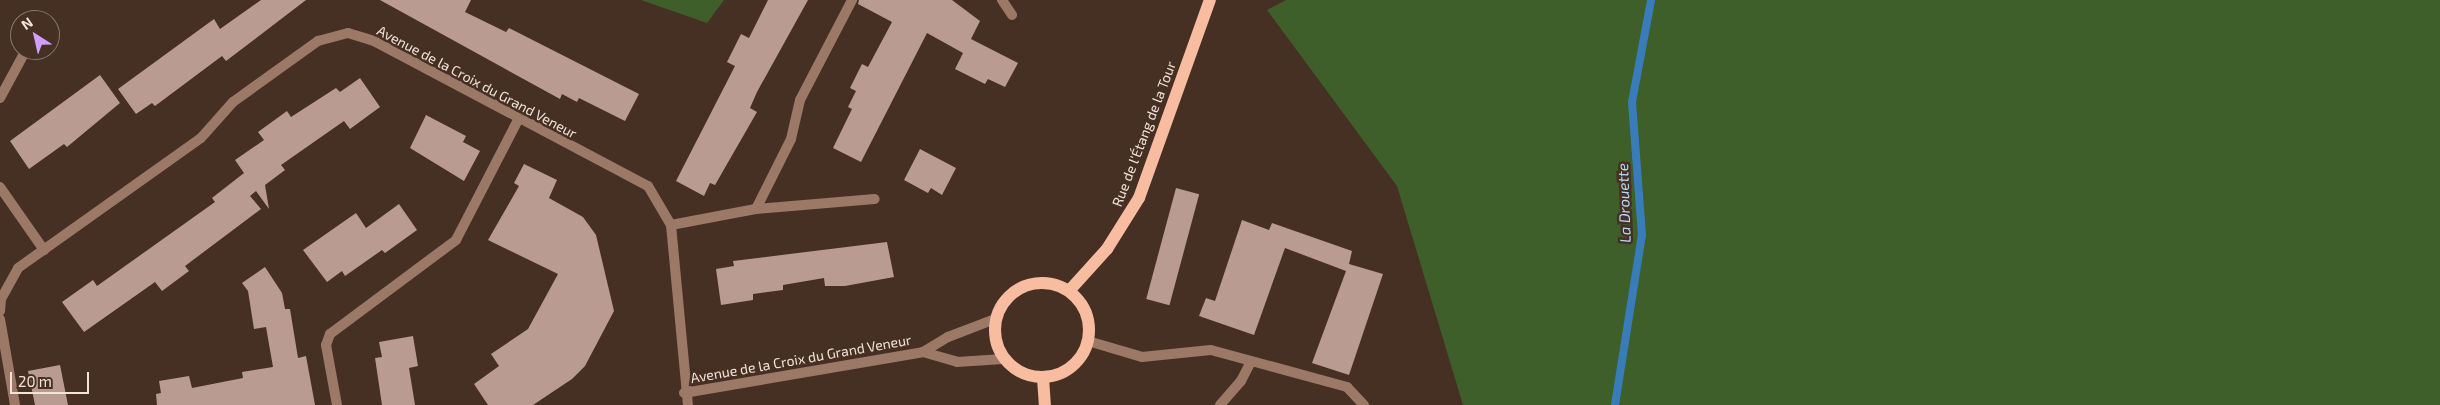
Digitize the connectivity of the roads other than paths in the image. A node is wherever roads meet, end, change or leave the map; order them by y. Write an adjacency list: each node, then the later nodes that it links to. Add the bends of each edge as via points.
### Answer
1 (852, 0): 10 (street, via 800,100 791,139)
2 (1002, 0): 4 (street)
3 (1210, 0): 13 (main road, Rue de l'Étang de la Tour, via 1139,198 1107,249)
4 (1012, 15)
5 (21, 60): 6 (street)
6 (0, 98)
7 (519, 118): 11 (street, Avenue de la Croix du Grand Veneur, via 648,186); 12 (street, Avenue de la Croix du Grand Veneur, via 374,41 348,34 334,35 318,41 233,102 201,138); 24 (street, via 456,240 330,334 326,345)
8 (0, 187): 12 (street)
9 (875, 199): 10 (street)
10 (756, 209): 11 (street)
11 (671, 225): 22 (street, Avenue de la Croix du Grand Veneur, via 684,333)
12 (44, 250): 14 (street, Avenue de la Croix du Grand Veneur, via 18,268 1,299)
13 (1069, 292): 16 (main road, via 1040,283 1025,286 1001,305); 17 (main road, via 1086,313)
14 (0, 311)
15 (0, 319): 23 (street)
16 (995, 319): 18 (street, Avenue de la Croix du Grand Veneur, via 948,337); 19 (main road, via 995,340)
17 (1088, 341): 20 (street, via 1142,357 1211,350); 21 (main road, via 1072,367)
18 (923, 352): 19 (street, Avenue de la Croix du Grand Veneur, via 957,362); 22 (street, Avenue de la Croix du Grand Veneur)
19 (1003, 359): 21 (main road, via 1028,376)
20 (1250, 361): 27 (street, via 1241,381); 28 (street, via 1347,387)
21 (1043, 378): 26 (main road)
22 (684, 393): 25 (street, Avenue de la Croix du Grand Veneur)
23 (15, 405)
24 (337, 405)
25 (688, 405)
26 (1045, 405)
27 (1220, 405)
28 (1364, 405)

